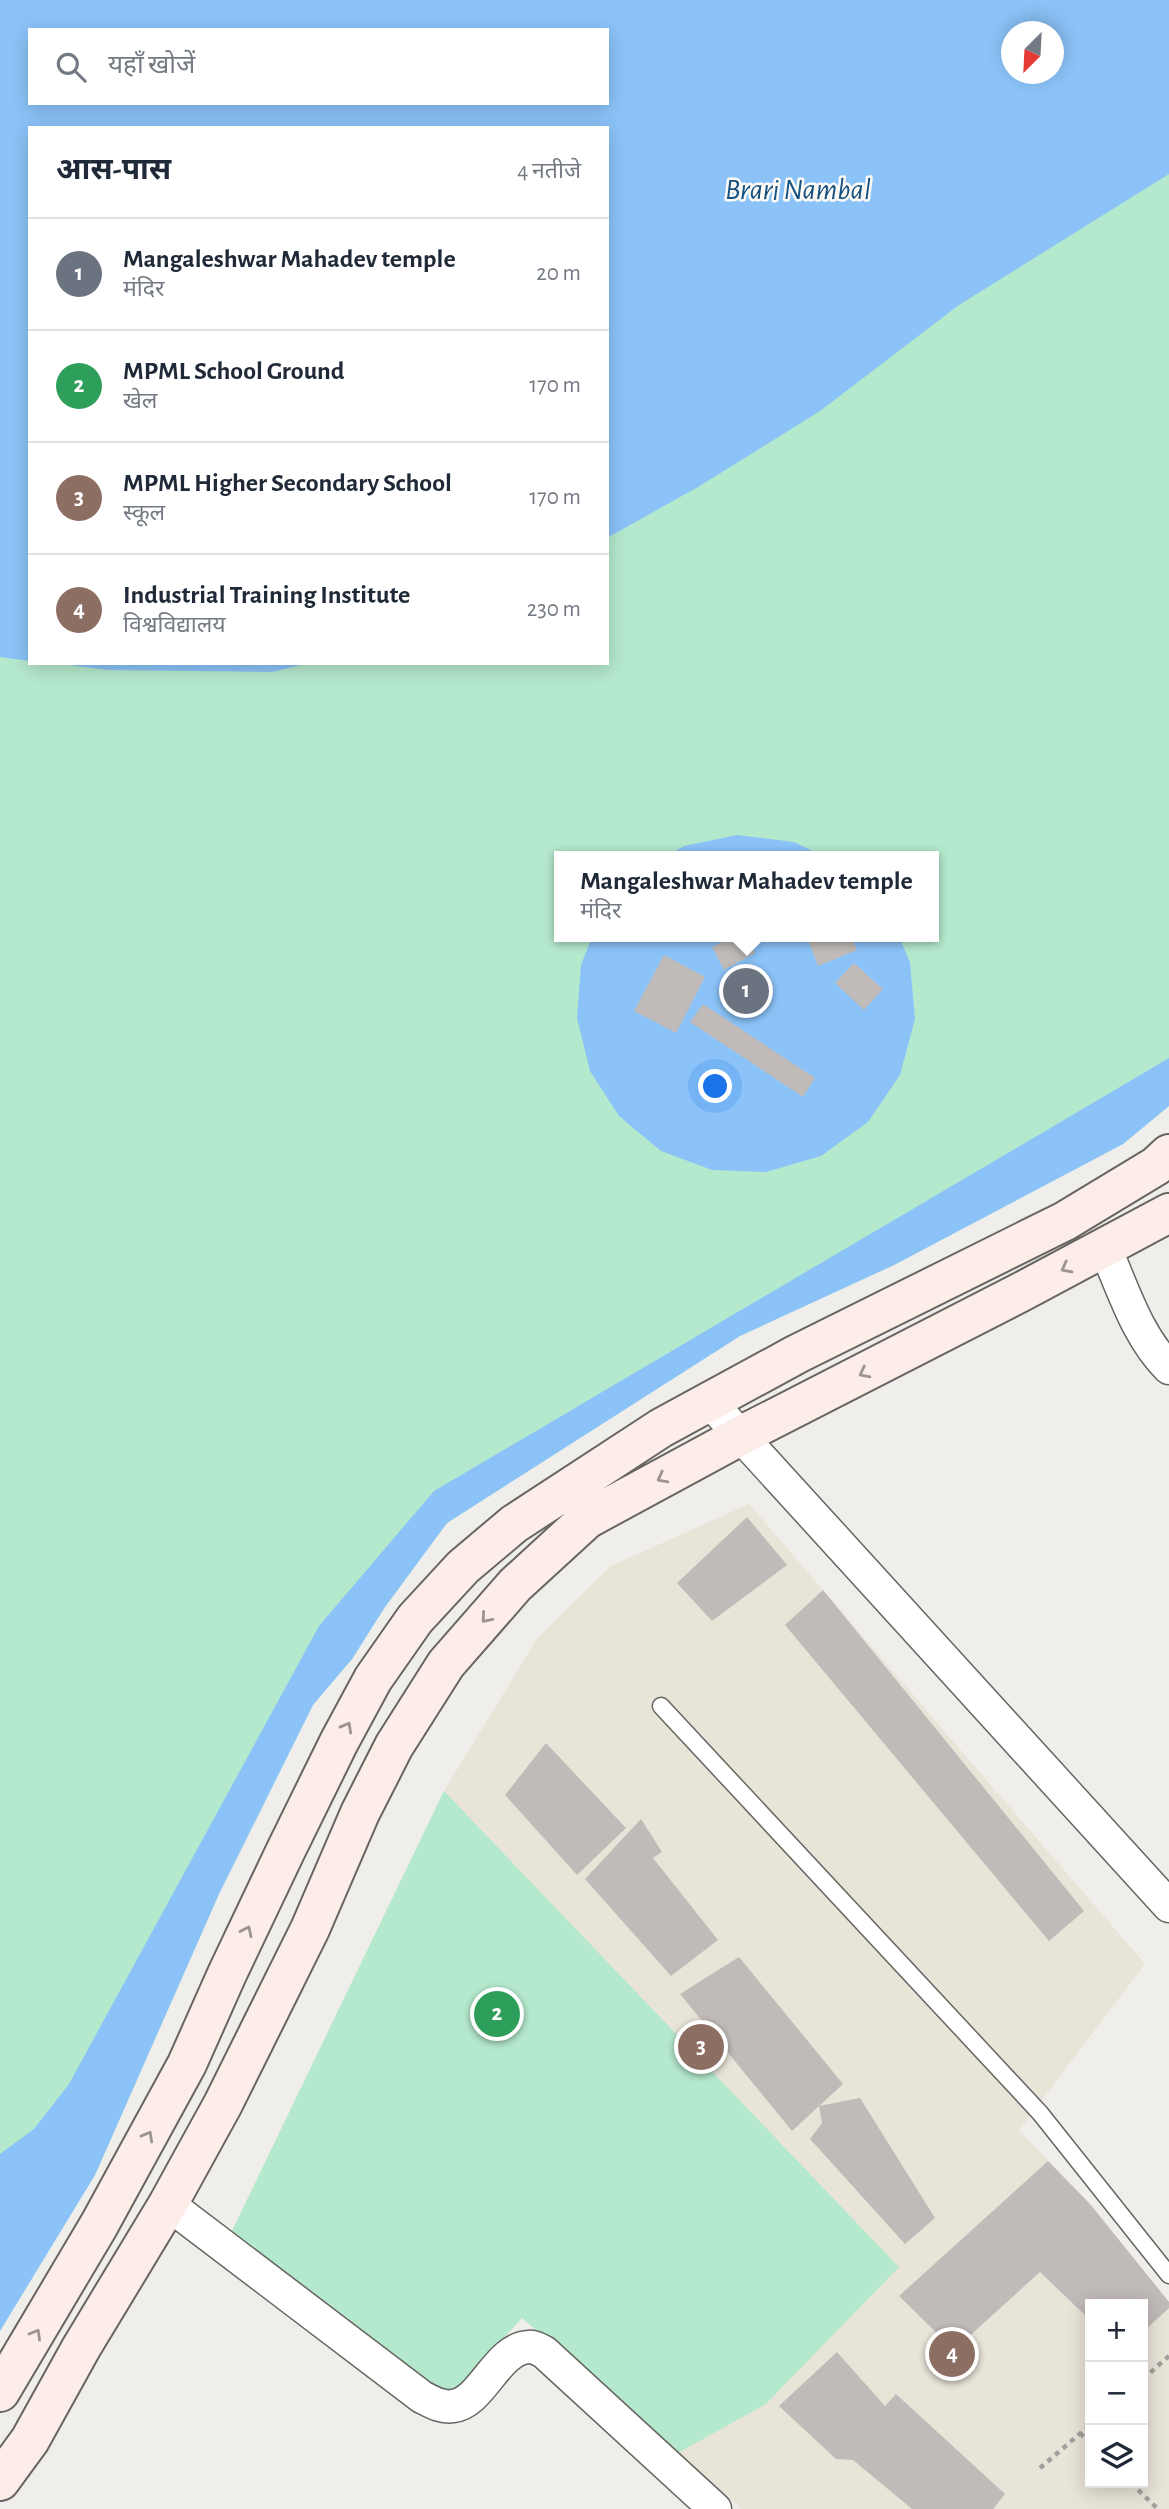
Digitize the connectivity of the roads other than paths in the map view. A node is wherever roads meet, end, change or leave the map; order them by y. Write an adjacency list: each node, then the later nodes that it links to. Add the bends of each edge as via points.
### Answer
1 (1169, 1154): 5 (street, via 1065,1221)
2 (1169, 1213): 3 (street)
3 (1105, 1248): 4 (street, via 1141,1331); 6 (street, one-way to 6)
4 (1169, 1368)
5 (709, 1401): 6 (street); 11 (street, one-way to 5, via 187,2064 339,1742 373,1679 415,1619 463,1567 514,1524)
6 (742, 1435): 8 (street); 9 (street, one-way to 9, via 587,1519 515,1585 446,1664 377,1779 223,2104)
7 (661, 1706): 10 (lane, via 1040,2113)
8 (1169, 1906)
9 (168, 2204): 12 (street, via 30,2440); 13 (street, via 422,2397 440,2406 466,2400 512,2353 529,2346 544,2352)
10 (1169, 2276)
11 (0, 2392)
12 (0, 2481)
13 (715, 2509)

